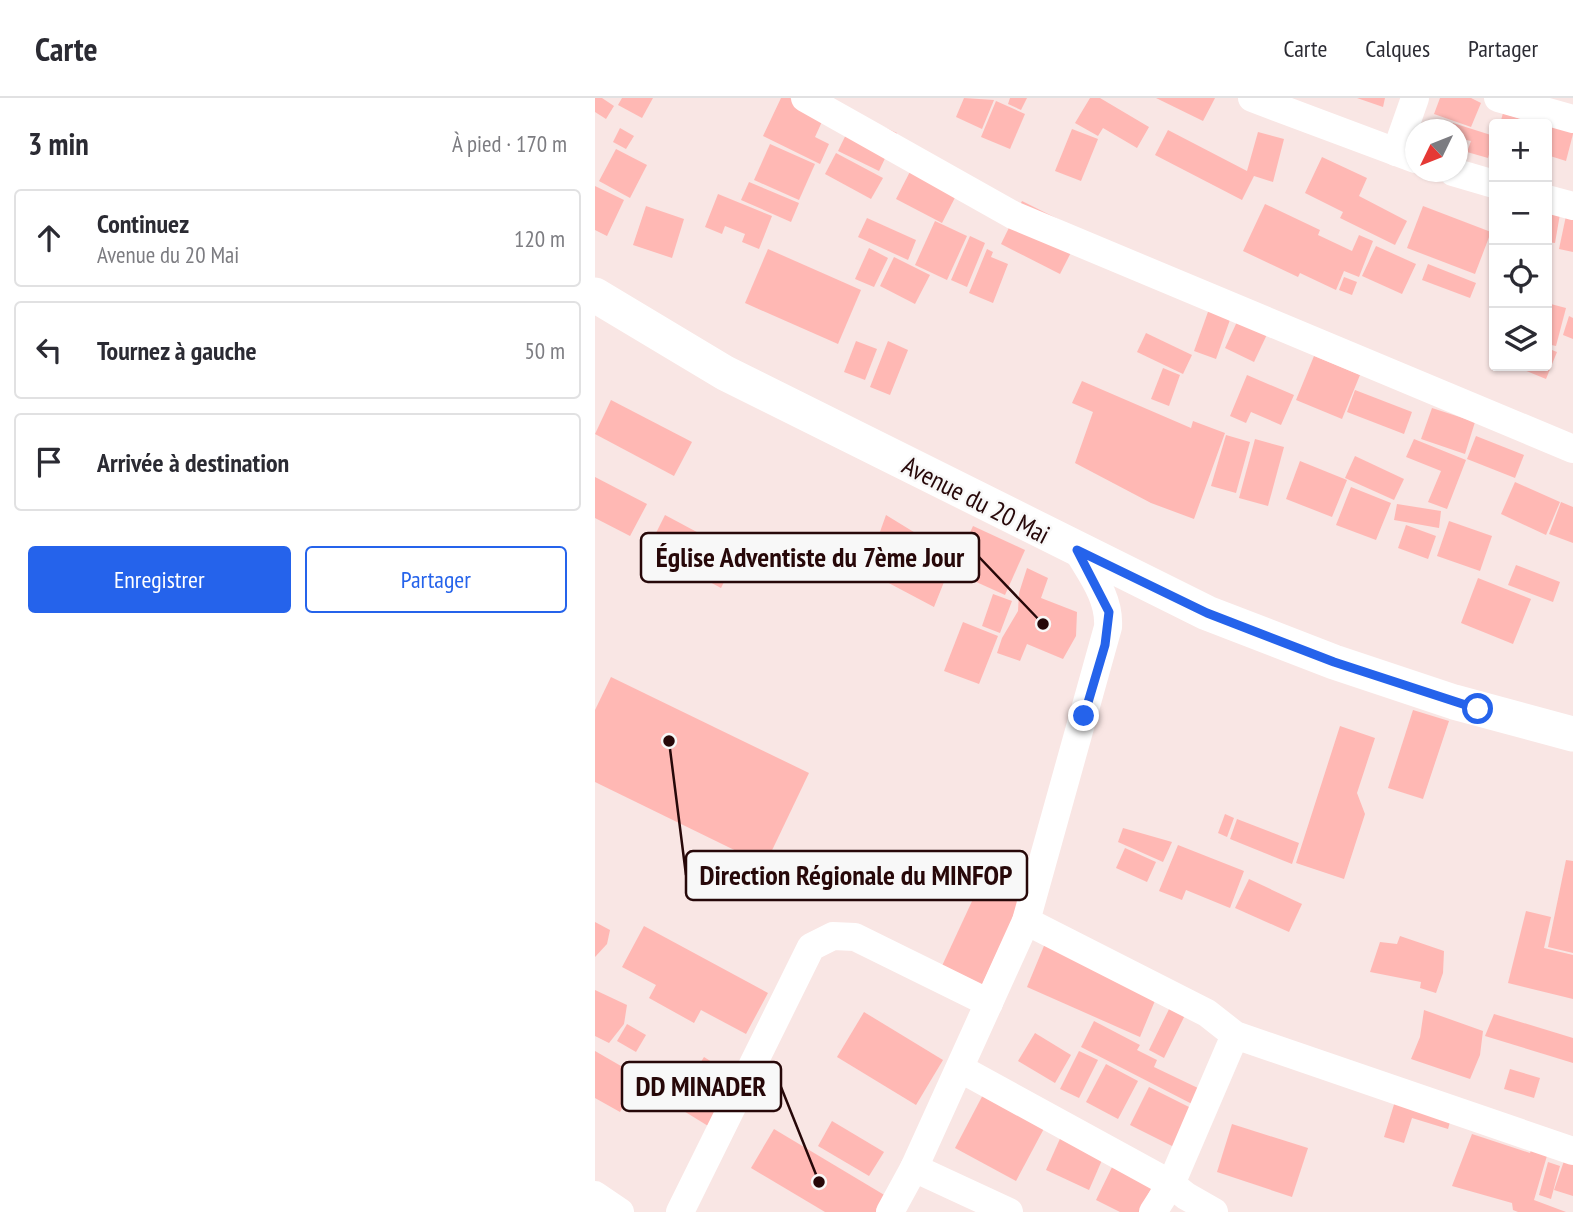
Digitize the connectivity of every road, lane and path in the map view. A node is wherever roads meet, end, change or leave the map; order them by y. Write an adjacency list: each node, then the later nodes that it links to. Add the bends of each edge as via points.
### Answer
1 (805, 98): 13 (street, via 1013,215)
2 (1252, 98): 7 (street)
3 (1415, 98): 5 (street)
4 (1498, 98): 6 (street)
5 (1412, 119)
6 (1573, 119)
7 (1405, 155)
8 (1468, 176): 9 (street)
9 (1489, 183)
10 (1552, 200): 11 (street)
11 (1573, 206)
12 (595, 295): 14 (main road, Avenue du 20 Mai, via 725,373)
13 (1573, 449)
14 (1077, 550): 15 (main road, Avenue du 20 Mai, via 1207,613 1334,662 1454,702); 16 (street, via 1105,599 1107,636)
15 (1573, 734)
16 (1026, 921): 17 (street); 18 (street, via 1207,1013)
17 (989, 1003): 19 (street); 25 (street, via 855,937 833,936 811,947)
18 (1235, 1035): 20 (street); 22 (street)
19 (961, 1069): 21 (street); 22 (street)
20 (1573, 1150)
21 (914, 1168): 26 (street); 27 (street)
22 (1171, 1184): 28 (street); 29 (street)
23 (595, 1195): 24 (street)
24 (620, 1212)
25 (680, 1212)
26 (890, 1212)
27 (1009, 1212)
28 (1153, 1212)
29 (1214, 1212)

